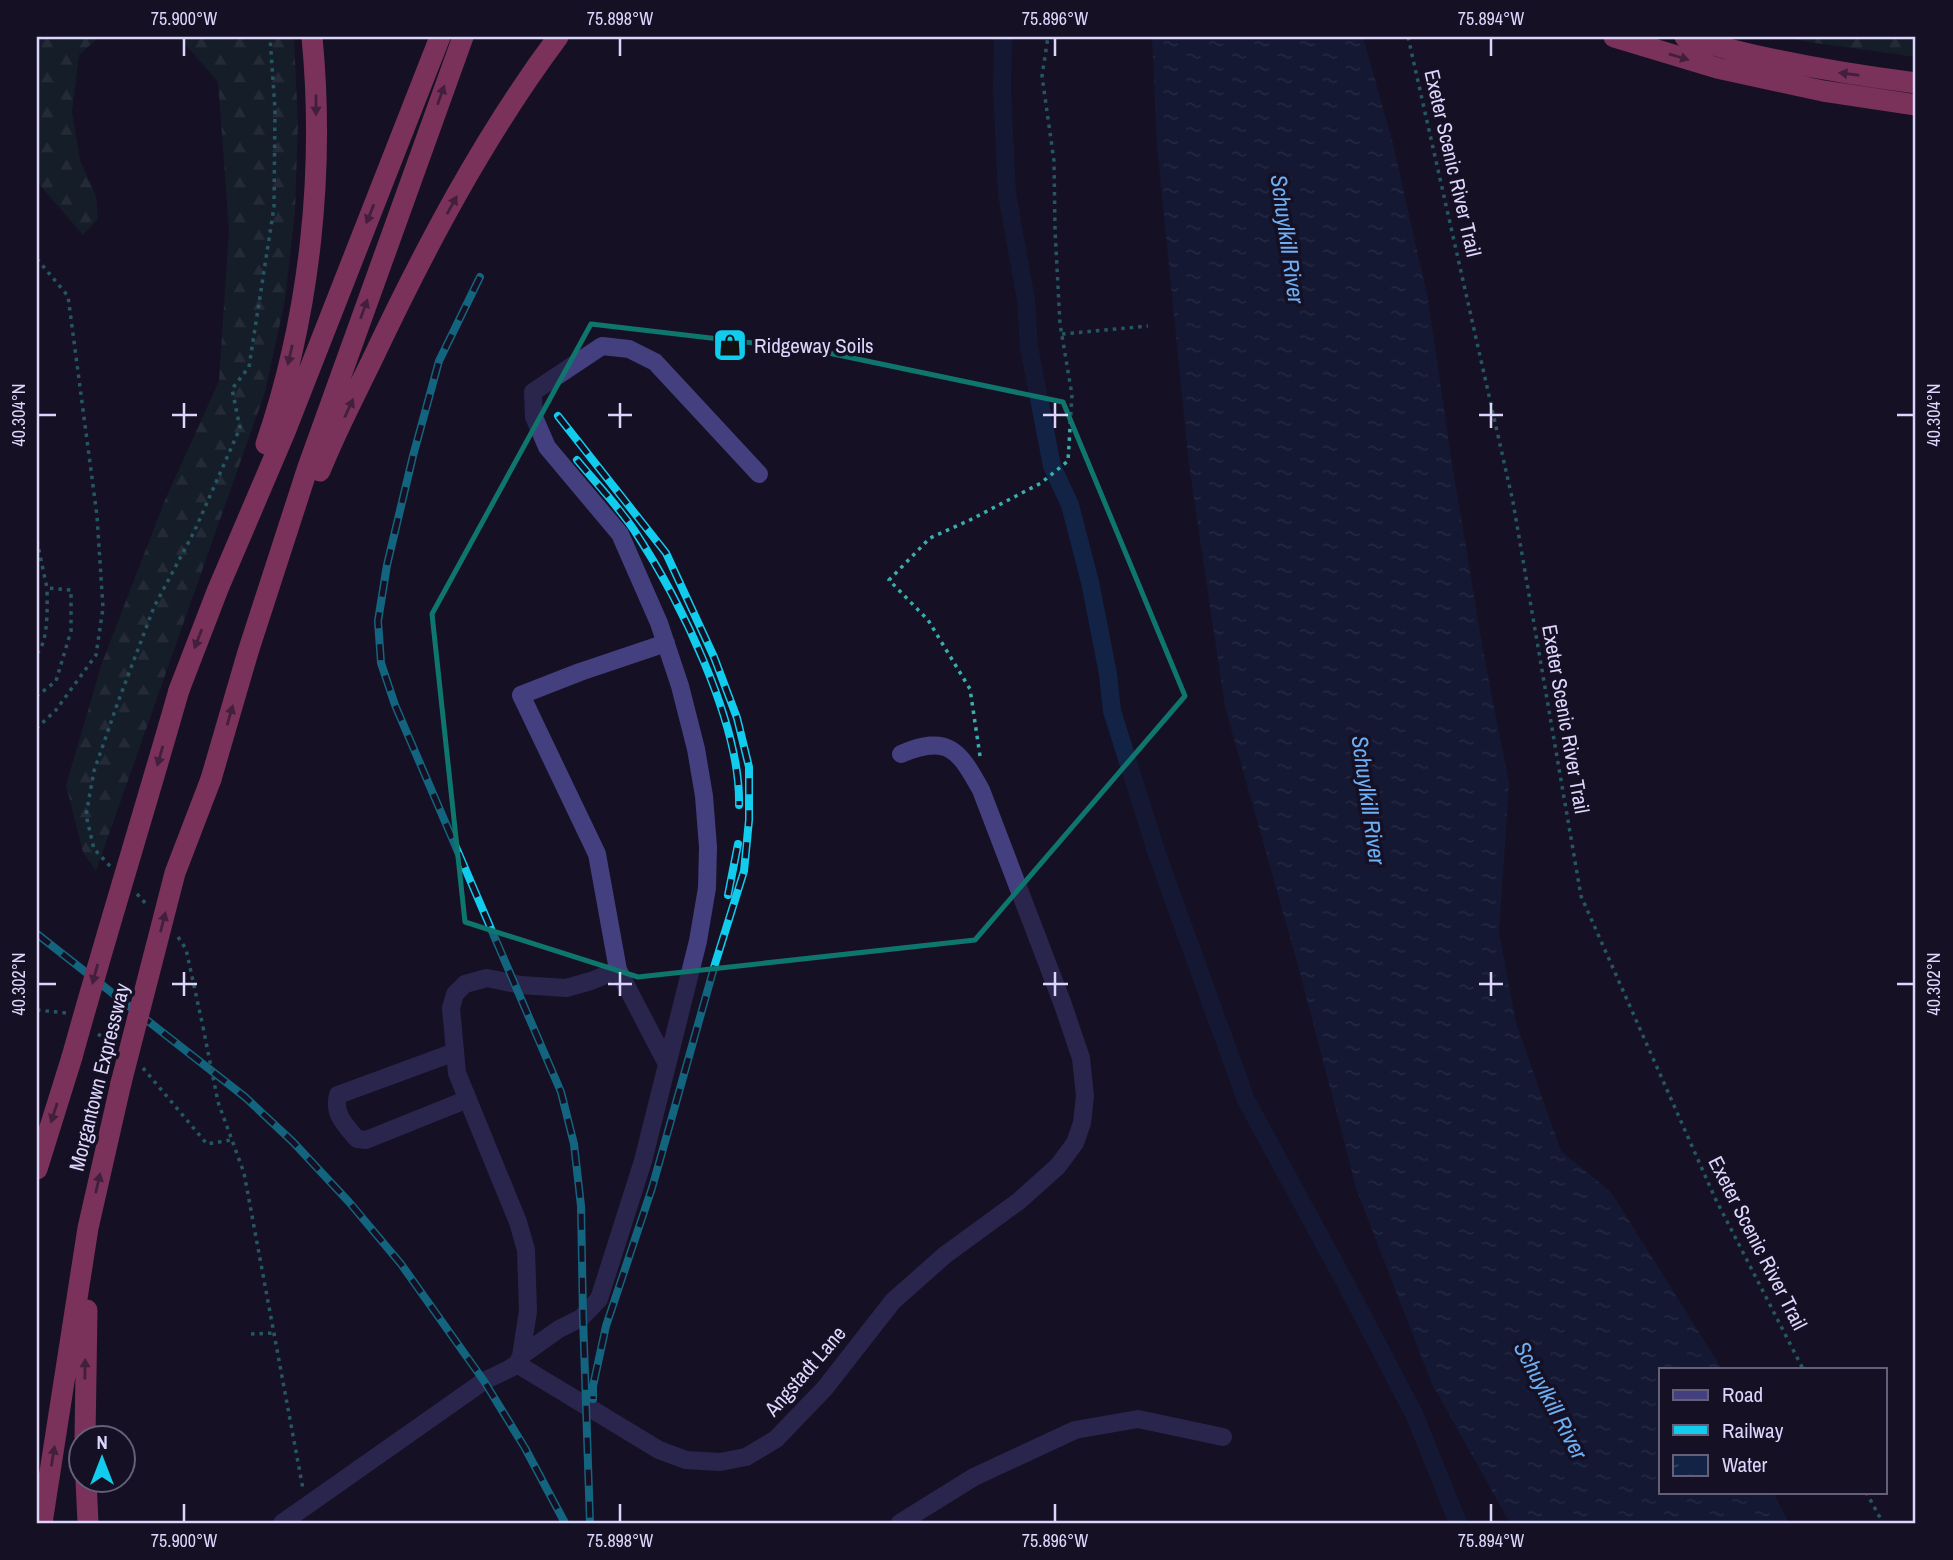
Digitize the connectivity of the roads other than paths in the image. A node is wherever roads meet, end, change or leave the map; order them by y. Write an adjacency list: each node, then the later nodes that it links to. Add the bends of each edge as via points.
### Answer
1 (312, 37): 10 (highway, one-way to 10, via 315,182 304,288 274,420)
2 (440, 37): 10 (highway, one-way to 10, via 285,432)
3 (463, 37): 12 (highway, one-way to 3, via 308,467)
4 (558, 37): 12 (highway, one-way to 4, via 324,461 390,320 477,160)
5 (1614, 37): 8 (highway, one-way to 8, via 1717,68)
6 (1685, 37): 7 (highway, one-way to 6, via 1832,72)
7 (1916, 83)
8 (1916, 105)
9 (759, 474): 11 (lane, via 655,362 629,349 602,346 533,392 534,417 547,447 620,534)
10 (218, 589): 18 (highway, Morgantown Expressway, one-way to 18, bridge, via 179,690)
11 (666, 643): 14 (lane, via 521,695 597,854); 16 (lane, via 696,749 708,847 698,942)
12 (248, 652): 19 (highway, Morgantown Expressway, one-way to 12, bridge, via 175,873 211,779)
13 (901, 754): 20 (lane, Angstadt Lane, via 918,747 950,747 981,790 1081,1058 1085,1096 1074,1143 1058,1166 1019,1201 892,1301 825,1388 776,1439 746,1457 720,1462 686,1460 659,1450)
14 (618, 970): 15 (lane, via 566,988 487,978 465,984 450,1008); 16 (lane)
15 (455, 1052): 17 (lane, via 457,1073); 17 (lane, via 338,1095 337,1112 357,1139 366,1140)
16 (667, 1064): 20 (lane, via 643,1161 599,1300 581,1318)
17 (468, 1099): 20 (lane, via 526,1250 528,1311)
18 (37, 1169)
19 (88, 1228): 21 (highway, one-way to 19); 24 (highway, Morgantown Expressway, one-way to 19)
20 (519, 1360): 26 (lane)
21 (85, 1424)
22 (1223, 1437): 27 (lane, via 1138,1419 1075,1430 974,1478)
23 (87, 1494): 25 (highway)
24 (42, 1523)
25 (88, 1523)
26 (282, 1523)
27 (900, 1523)

